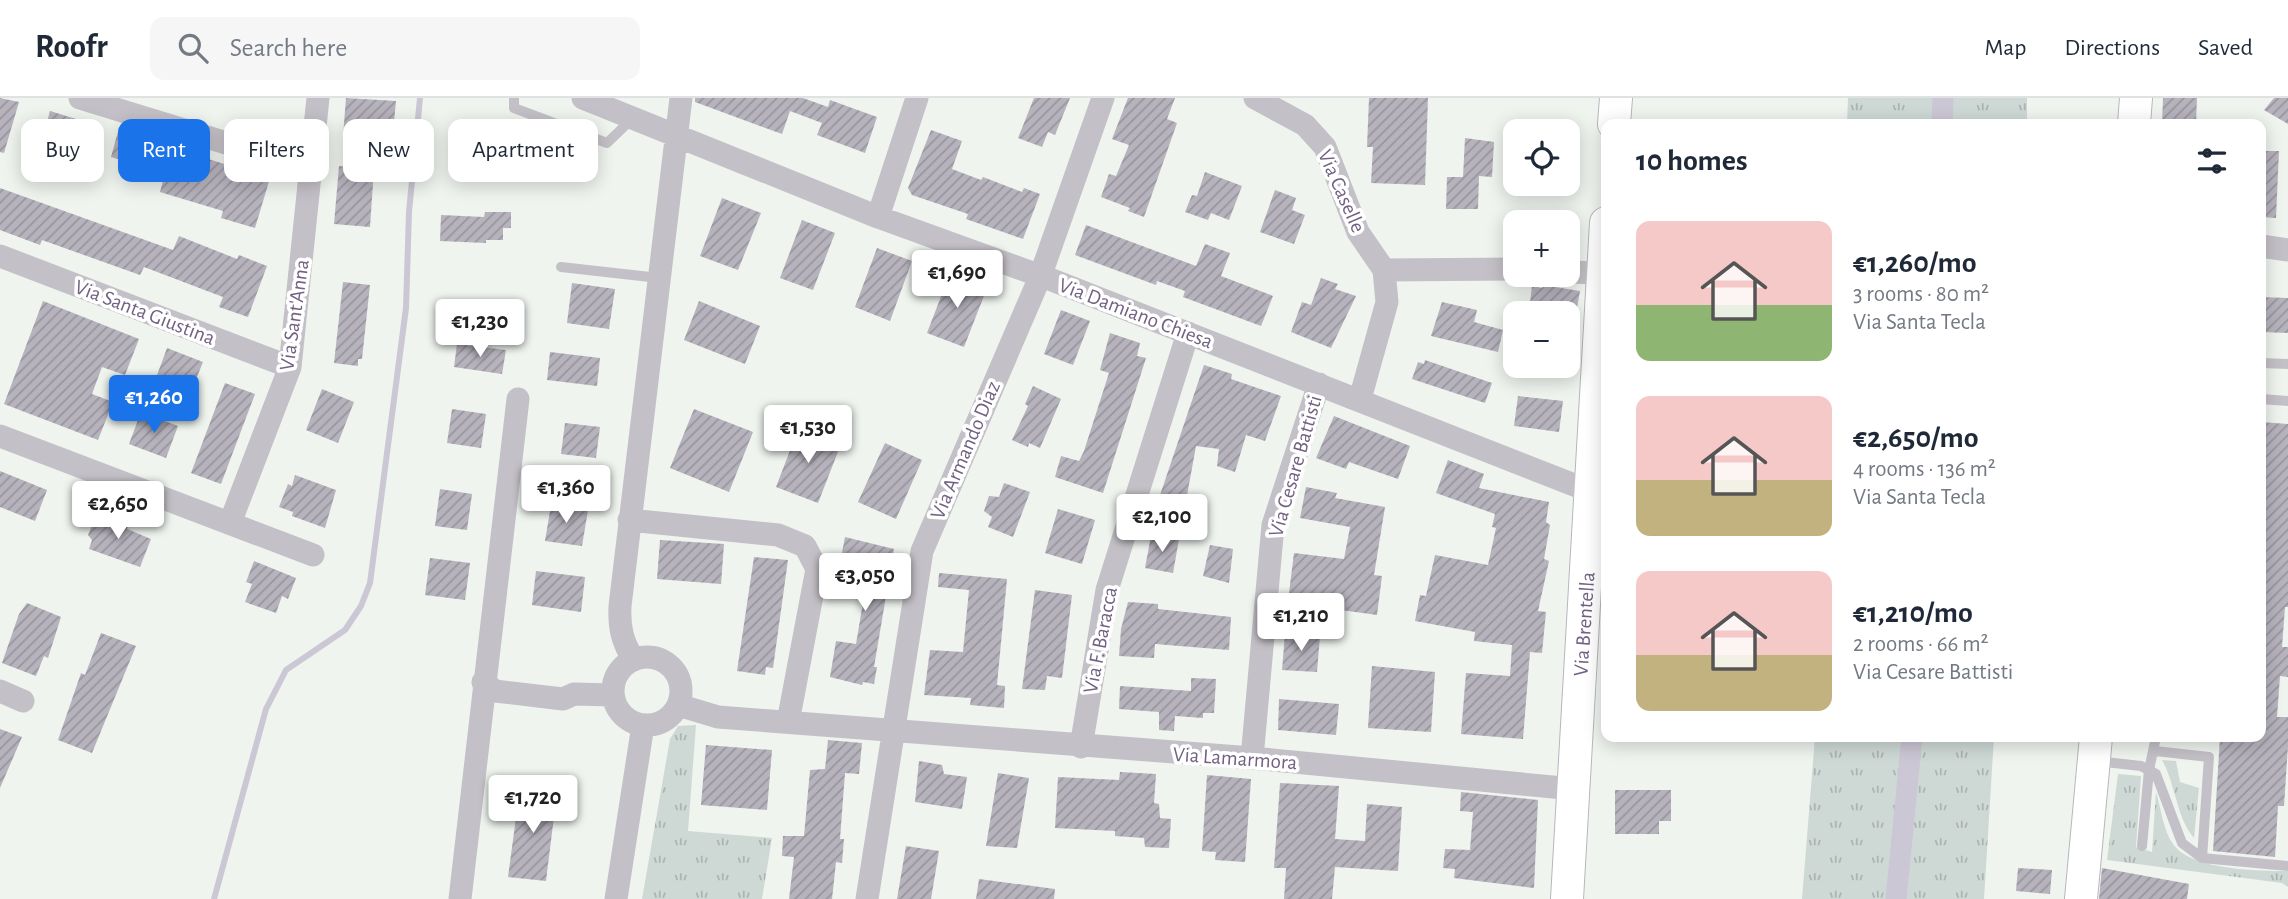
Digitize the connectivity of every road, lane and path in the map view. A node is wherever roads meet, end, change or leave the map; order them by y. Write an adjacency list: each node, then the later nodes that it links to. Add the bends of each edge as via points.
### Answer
1 (80, 98): 16 (street)
2 (318, 98): 12 (street, Via Sant'Anna)
3 (514, 98): 11 (lane, via 514,108 607,143)
4 (583, 98): 11 (street, Via Damiano Chiesa)
5 (681, 98): 15 (street)
6 (917, 98): 18 (street)
7 (1103, 98): 27 (street, Via Armando Diaz)
8 (1255, 98): 24 (street, Via Caselle, via 1305,125 1325,147 1358,232)
9 (1616, 98): 13 (main road)
10 (2136, 98): 14 (main road)
11 (633, 118): 15 (street, Via Damiano Chiesa)
12 (316, 119)
13 (1614, 119)
14 (2134, 119)
15 (678, 136): 18 (street, Via Damiano Chiesa); 28 (street)
16 (224, 142)
17 (310, 182): 33 (street, Via Sant'Anna)
18 (878, 217): 27 (street, Via Damiano Chiesa)
19 (2266, 247): 20 (street)
20 (2288, 250)
21 (0, 256): 33 (street, Via Santa Giustina)
22 (561, 267): 28 (lane)
23 (1503, 269): 24 (street)
24 (1384, 270): 36 (street, via 1387,302)
25 (1580, 272): 26 (street)
26 (1601, 273)
27 (1041, 276): 29 (street, Via Damiano Chiesa); 52 (street, Via Armando Diaz, via 922,551)
28 (659, 278): 41 (street)
29 (1188, 333): 34 (street, Via Damiano Chiesa); 54 (street, Via F. Baracca, via 1107,590)
30 (1601, 340): 40 (main road, Via Brentella)
31 (2266, 363): 32 (lane)
32 (2288, 364)
33 (290, 368): 42 (street, Via Sant'Anna)
34 (1319, 384): 36 (street, Via Damiano Chiesa); 57 (street, Via Cesare Battisti, via 1273,525)
35 (517, 399): 45 (street)
36 (1360, 399): 40 (street, Via Damiano Chiesa)
37 (2266, 399): 38 (lane)
38 (2288, 401)
39 (0, 436): 42 (street)
40 (1592, 492): 59 (main road, Via Brentella)
41 (629, 520): 44 (street, via 620,626); 50 (street, via 778,536 805,546 817,569)
42 (230, 523): 43 (street)
43 (313, 555)
44 (634, 660): 47 (street, via 615,678); 49 (street, via 657,659 675,672 680,682)
45 (483, 682): 47 (street, via 495,691 563,699 574,694); 63 (street)
46 (0, 691): 48 (street)
47 (613, 695): 51 (street, via 623,715)
48 (23, 701)
49 (678, 705): 50 (street, Via Lamarmora, via 718,717); 51 (street, via 664,721)
50 (788, 722): 52 (street, Via Lamarmora)
51 (643, 725): 64 (street)
52 (895, 729): 54 (street, Via Lamarmora); 65 (street, Via Armando Diaz)
53 (2156, 742): 56 (lane)
54 (1081, 747): 57 (street, Via Lamarmora)
55 (2095, 749): 58 (lane); 67 (main road)
56 (2155, 751): 58 (lane); 61 (lane, via 2210,757)
57 (1252, 758): 59 (street, Via Lamarmora)
58 (2149, 771): 60 (lane); 61 (lane, via 2156,774 2165,792 2182,843)
59 (1574, 789): 66 (main road, Via Brentella)
60 (2142, 846)
61 (2202, 858): 62 (lane)
62 (2288, 866)
63 (460, 899)
64 (616, 899)
65 (867, 899)
66 (1567, 899)
67 (2081, 899)

